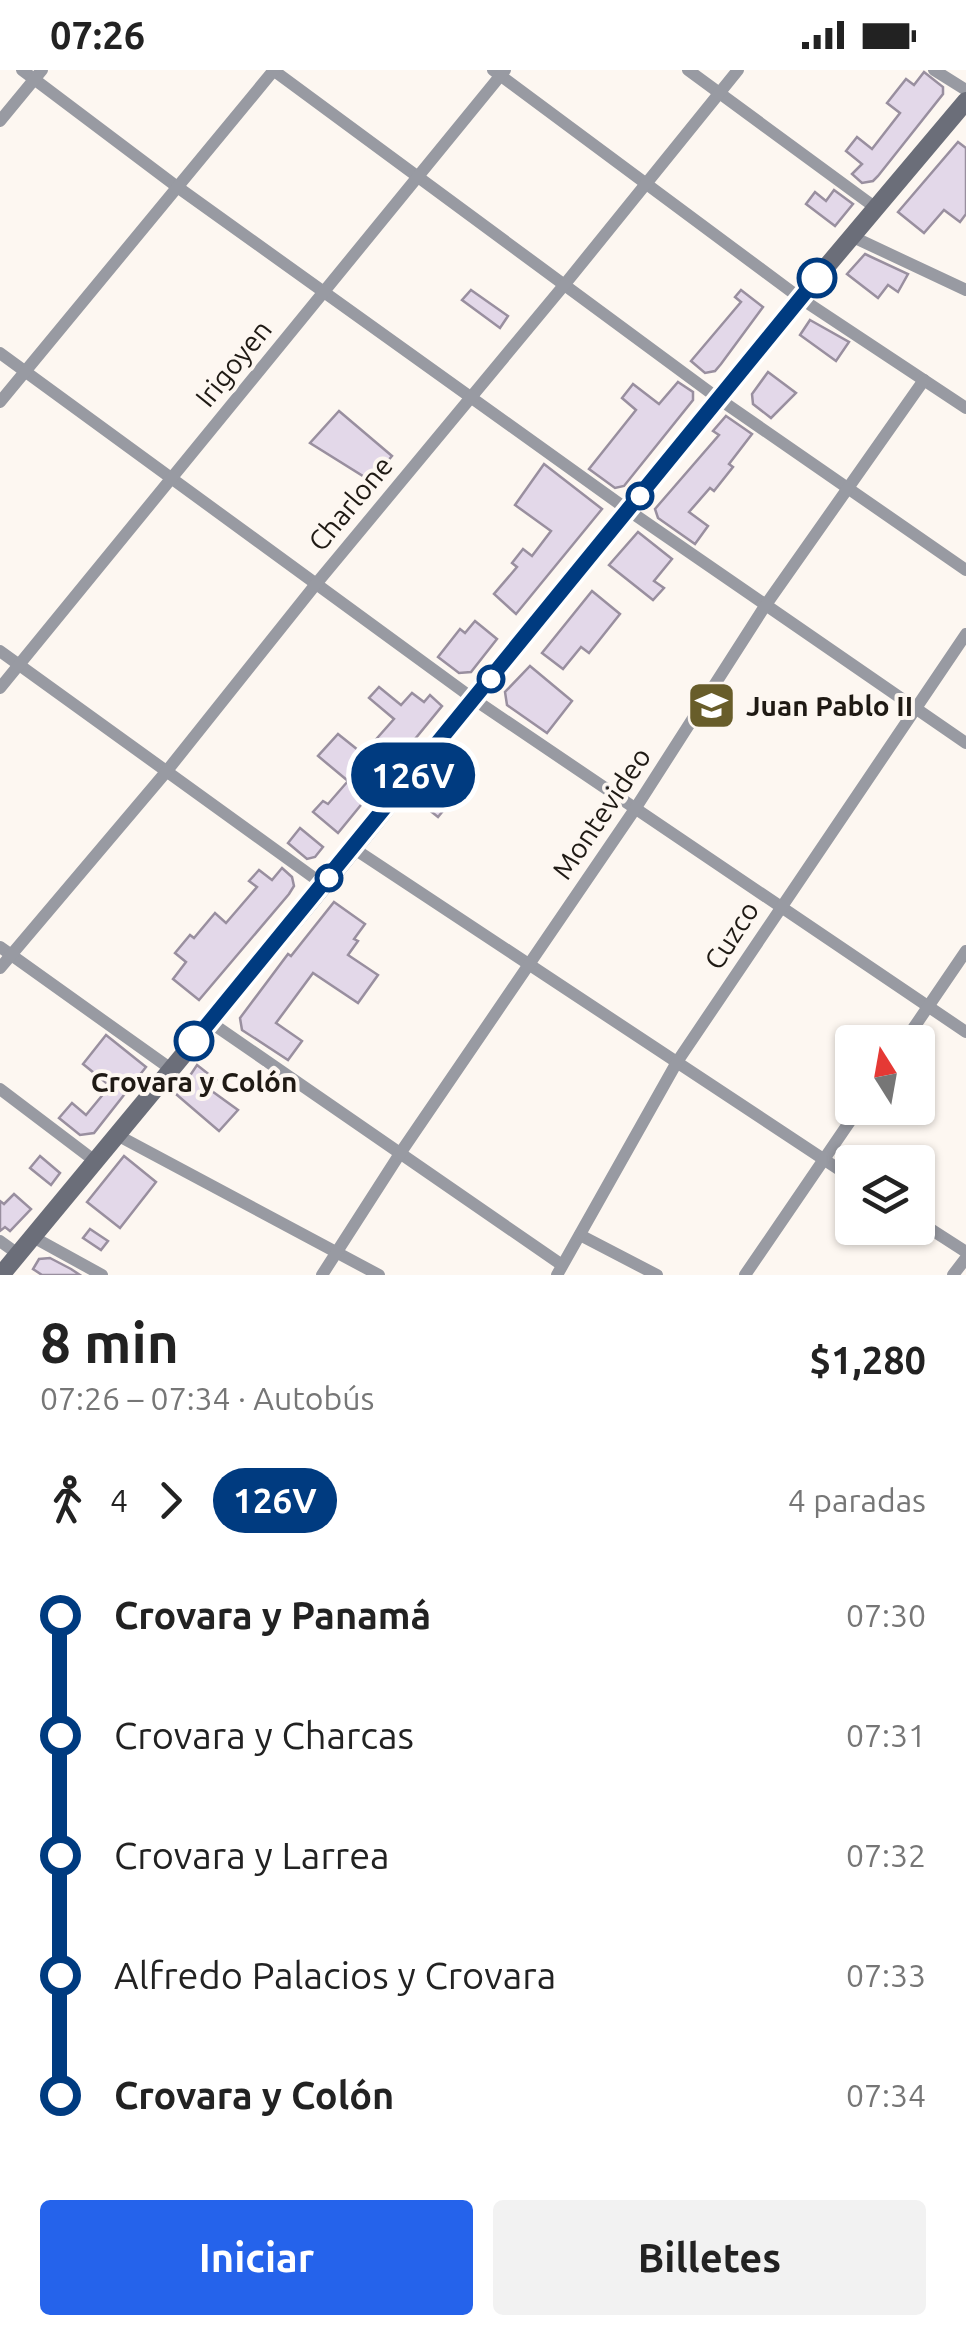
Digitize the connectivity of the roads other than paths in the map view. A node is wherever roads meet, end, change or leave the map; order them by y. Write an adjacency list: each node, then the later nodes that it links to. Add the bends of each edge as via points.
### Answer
1 (22, 70): 7 (street)
2 (274, 70): 12 (street); 14 (street)
3 (688, 70): 9 (street)
4 (738, 70): 9 (street, Charlone)
5 (934, 70): 8 (street)
6 (500, 72): 12 (street, Irigoyen); 13 (street)
7 (38, 75): 11 (street); 14 (street)
8 (966, 90)
9 (718, 92): 13 (street, Charlone); 15 (street)
10 (966, 101): 15 (main road)
11 (0, 121)
12 (417, 176): 17 (street); 19 (street, Irigoyen)
13 (646, 182): 17 (street, Charlone); 20 (street)
14 (176, 186): 19 (street); 22 (street)
15 (876, 208): 16 (main road)
16 (851, 236): 18 (street); 20 (main road)
17 (566, 284): 24 (street, Charlone); 25 (street)
18 (966, 290)
19 (324, 292): 24 (street); 28 (street, Irigoyen)
20 (800, 298): 23 (street); 25 (main road)
21 (0, 352): 22 (street)
22 (25, 371): 26 (street); 28 (street)
23 (924, 380): 27 (street); 29 (street, Montevideo)
24 (470, 397): 30 (street); 32 (street, Charlone)
25 (719, 399): 29 (street); 30 (main road)
26 (0, 402)
27 (966, 408)
28 (171, 477): 32 (street); 36 (street, Irigoyen)
29 (848, 489): 31 (street); 33 (street, Montevideo)
30 (628, 510): 33 (street); 38 (main road)
31 (966, 570)
32 (316, 584): 38 (street); 41 (street, Charlone)
33 (765, 606): 39 (street); 42 (street, Montevideo)
34 (966, 634): 39 (street, Cuzco)
35 (0, 651): 36 (street)
36 (19, 665): 37 (street, Irigoyen); 41 (street)
37 (0, 688)
38 (475, 700): 42 (street); 43 (main road)
39 (914, 708): 40 (street); 45 (street, Cuzco)
40 (966, 743)
41 (166, 772): 44 (street); 46 (street, Charlone)
42 (636, 809): 45 (street); 48 (street, Montevideo)
43 (353, 848): 44 (main road); 48 (street)
44 (324, 885): 51 (main road)
45 (779, 907): 50 (street); 54 (street, Cuzco)
46 (6, 951): 49 (street, Charlone); 55 (street)
47 (966, 952): 50 (street)
48 (528, 964): 54 (street); 59 (street, Montevideo)
49 (0, 968)
50 (929, 1006): 52 (street); 53 (street)
51 (210, 1022): 55 (main road); 59 (street)
52 (916, 1025)
53 (966, 1032)
54 (677, 1062): 61 (street); 64 (street, Cuzco)
55 (171, 1069): 58 (main road)
56 (0, 1089): 60 (street)
57 (848, 1125): 61 (street)
58 (117, 1135): 60 (main road); 67 (street)
59 (400, 1152): 67 (street, Montevideo); 70 (street)
60 (95, 1160): 65 (main road)
61 (824, 1160): 62 (street); 76 (street)
62 (835, 1167)
63 (935, 1232): 69 (street)
64 (580, 1235): 70 (street, Cuzco); 75 (street)
65 (32, 1237): 68 (main road); 72 (street)
66 (0, 1241): 68 (street)
67 (335, 1251): 73 (street, Montevideo); 74 (street)
68 (18, 1254): 71 (main road)
69 (966, 1255): 77 (street)
70 (559, 1270)
71 (1, 1275)
72 (102, 1275)
73 (322, 1275)
74 (379, 1275)
75 (657, 1275)
76 (745, 1275)
77 (954, 1275)

